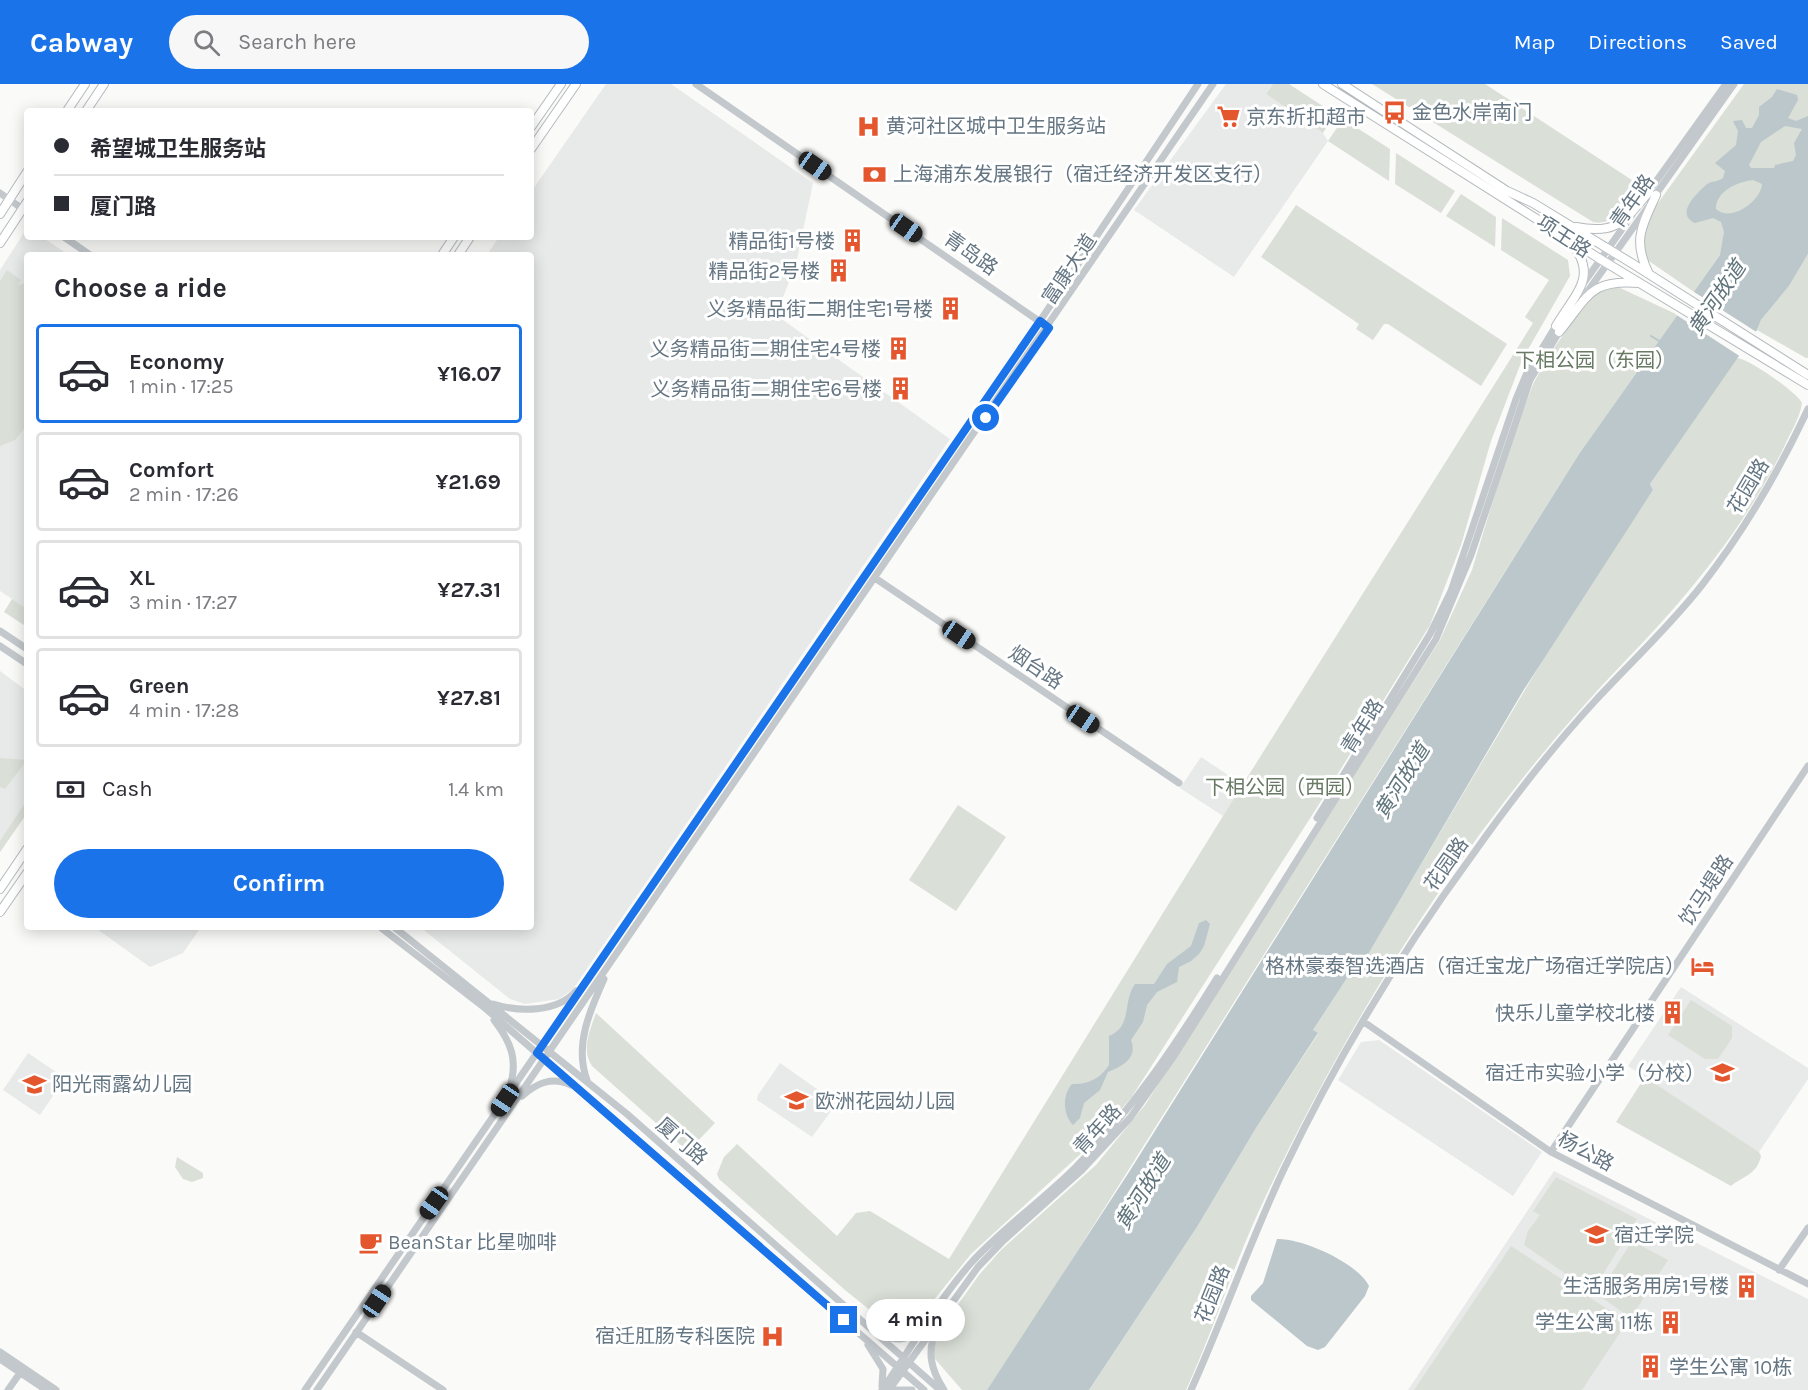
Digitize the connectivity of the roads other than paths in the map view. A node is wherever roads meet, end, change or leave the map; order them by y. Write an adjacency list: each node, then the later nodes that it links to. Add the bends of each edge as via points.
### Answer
1 (85, 84): 12 (main road)
2 (104, 84): 13 (main road)
3 (561, 84): 14 (main road)
4 (576, 84): 15 (main road)
5 (696, 84): 32 (street, 青岛路)
6 (1198, 84): 32 (street, 富康大道)
7 (1214, 84): 33 (street, 富康大道)
8 (1323, 84): 24 (main road, 项王路)
9 (1342, 84): 23 (main road, 项王路, via 1507,191)
10 (1726, 84): 18 (street, 青年路)
11 (1734, 84): 18 (street, 青年路)
12 (69, 108)
13 (89, 108)
14 (534, 123)
15 (534, 145)
16 (24, 176): 19 (main road)
17 (0, 193): 19 (street)
18 (1652, 193): 23 (main road, via 1624,221 1608,230); 27 (street, 青年路); 30 (main road, via 1639,236 1640,256)
19 (9, 199): 20 (street); 22 (main road)
20 (24, 207)
21 (24, 211): 26 (main road)
22 (0, 214)
23 (1571, 226): 27 (main road, 项王路)
24 (1566, 237): 29 (main road, 项王路); 34 (main road, via 1584,262 1585,276)
25 (68, 240): 28 (street)
26 (0, 243)
27 (1611, 251): 29 (street, 青年路); 30 (main road, 项王路)
28 (86, 252)
29 (1604, 261): 31 (main road, 项王路); 34 (street, 青年路)
30 (1649, 274): 35 (main road, 项王路)
31 (1642, 283): 34 (main road, via 1602,284); 35 (main road, 项王路)
32 (1040, 321): 33 (street, 青岛路); 52 (street, 富康大道)
33 (1049, 328): 39 (street, 富康大道)
34 (1557, 329): 68 (street, 青年路, via 1537,354 1516,399 1465,556 1430,634 1170,1054 1122,1119 1074,1169 997,1237); 69 (street, 青年路, via 1530,380 1458,592 1423,660 1174,1056 1130,1118 1059,1193 1002,1242)
35 (1771, 358): 36 (main road, 项王路); 37 (main road, 项王路)
36 (1808, 375)
37 (1808, 386)
38 (1808, 409): 55 (street, 花园路, via 1764,493 1702,585 1590,707 1507,808 1409,947)
39 (875, 578): 45 (street, 烟台路); 53 (street, 富康大道)
40 (0, 631): 42 (street)
41 (0, 646): 43 (street)
42 (24, 647)
43 (24, 662)
44 (1808, 766): 64 (street, 饮马堤路)
45 (1179, 783)
46 (24, 853): 48 (main road)
47 (24, 877): 49 (main road)
48 (0, 889)
49 (0, 912)
50 (384, 930): 54 (street, 厦门路)
51 (398, 930): 54 (street, 厦门路)
52 (602, 959): 54 (street, via 565,1002 529,1009); 56 (street, 富康大道)
53 (610, 964): 57 (street, 富康大道); 60 (street, via 583,1036 581,1059)
54 (487, 1005): 56 (street, 厦门路); 58 (street, 厦门路); 62 (street, via 514,1056 514,1072)
55 (1364, 1022): 64 (street, 杨公路); 90 (street, 花园路, via 1285,1167)
56 (543, 1045): 57 (street, 厦门路); 58 (street, 富康大道)
57 (550, 1051): 59 (street, 富康大道); 60 (street, 厦门路)
58 (537, 1053): 59 (street, 厦门路); 62 (street, 富康大道)
59 (544, 1059): 61 (street, 厦门路); 63 (street, 富康大道)
60 (588, 1083): 70 (street, 厦门路)
61 (579, 1089): 63 (street, via 562,1081 542,1082); 72 (street, 厦门路)
62 (505, 1100): 81 (street, 富康大道)
63 (512, 1107): 71 (street, 富康大道)
64 (1551, 1152): 66 (street, 杨公路)
65 (1808, 1228): 66 (street)
66 (1779, 1270): 67 (street, 杨公路)
67 (1808, 1284)
68 (946, 1296): 70 (street, via 909,1339 890,1338); 75 (street, 青年路)
69 (951, 1303): 75 (street, 青年路); 89 (street, via 933,1337 930,1353)
70 (865, 1326): 75 (street, 厦门路)
71 (356, 1332): 82 (street, 富康大道); 83 (street)
72 (859, 1334): 77 (street, 厦门路); 84 (street, via 884,1369)
73 (0, 1352): 76 (street)
74 (0, 1359): 76 (street)
75 (906, 1361): 77 (street, 青年路); 89 (street, 厦门路)
76 (22, 1370): 78 (street); 79 (street); 80 (street)
77 (899, 1370): 84 (street, 青年路); 85 (street, 青年路); 88 (street, 厦门路)
78 (8, 1390)
79 (46, 1390)
80 (56, 1390)
81 (305, 1390)
82 (316, 1390)
83 (443, 1390)
84 (881, 1390)
85 (889, 1390)
86 (896, 1390): 87 (street)
87 (912, 1390)
88 (924, 1390)
89 (942, 1390)
90 (1191, 1390)

